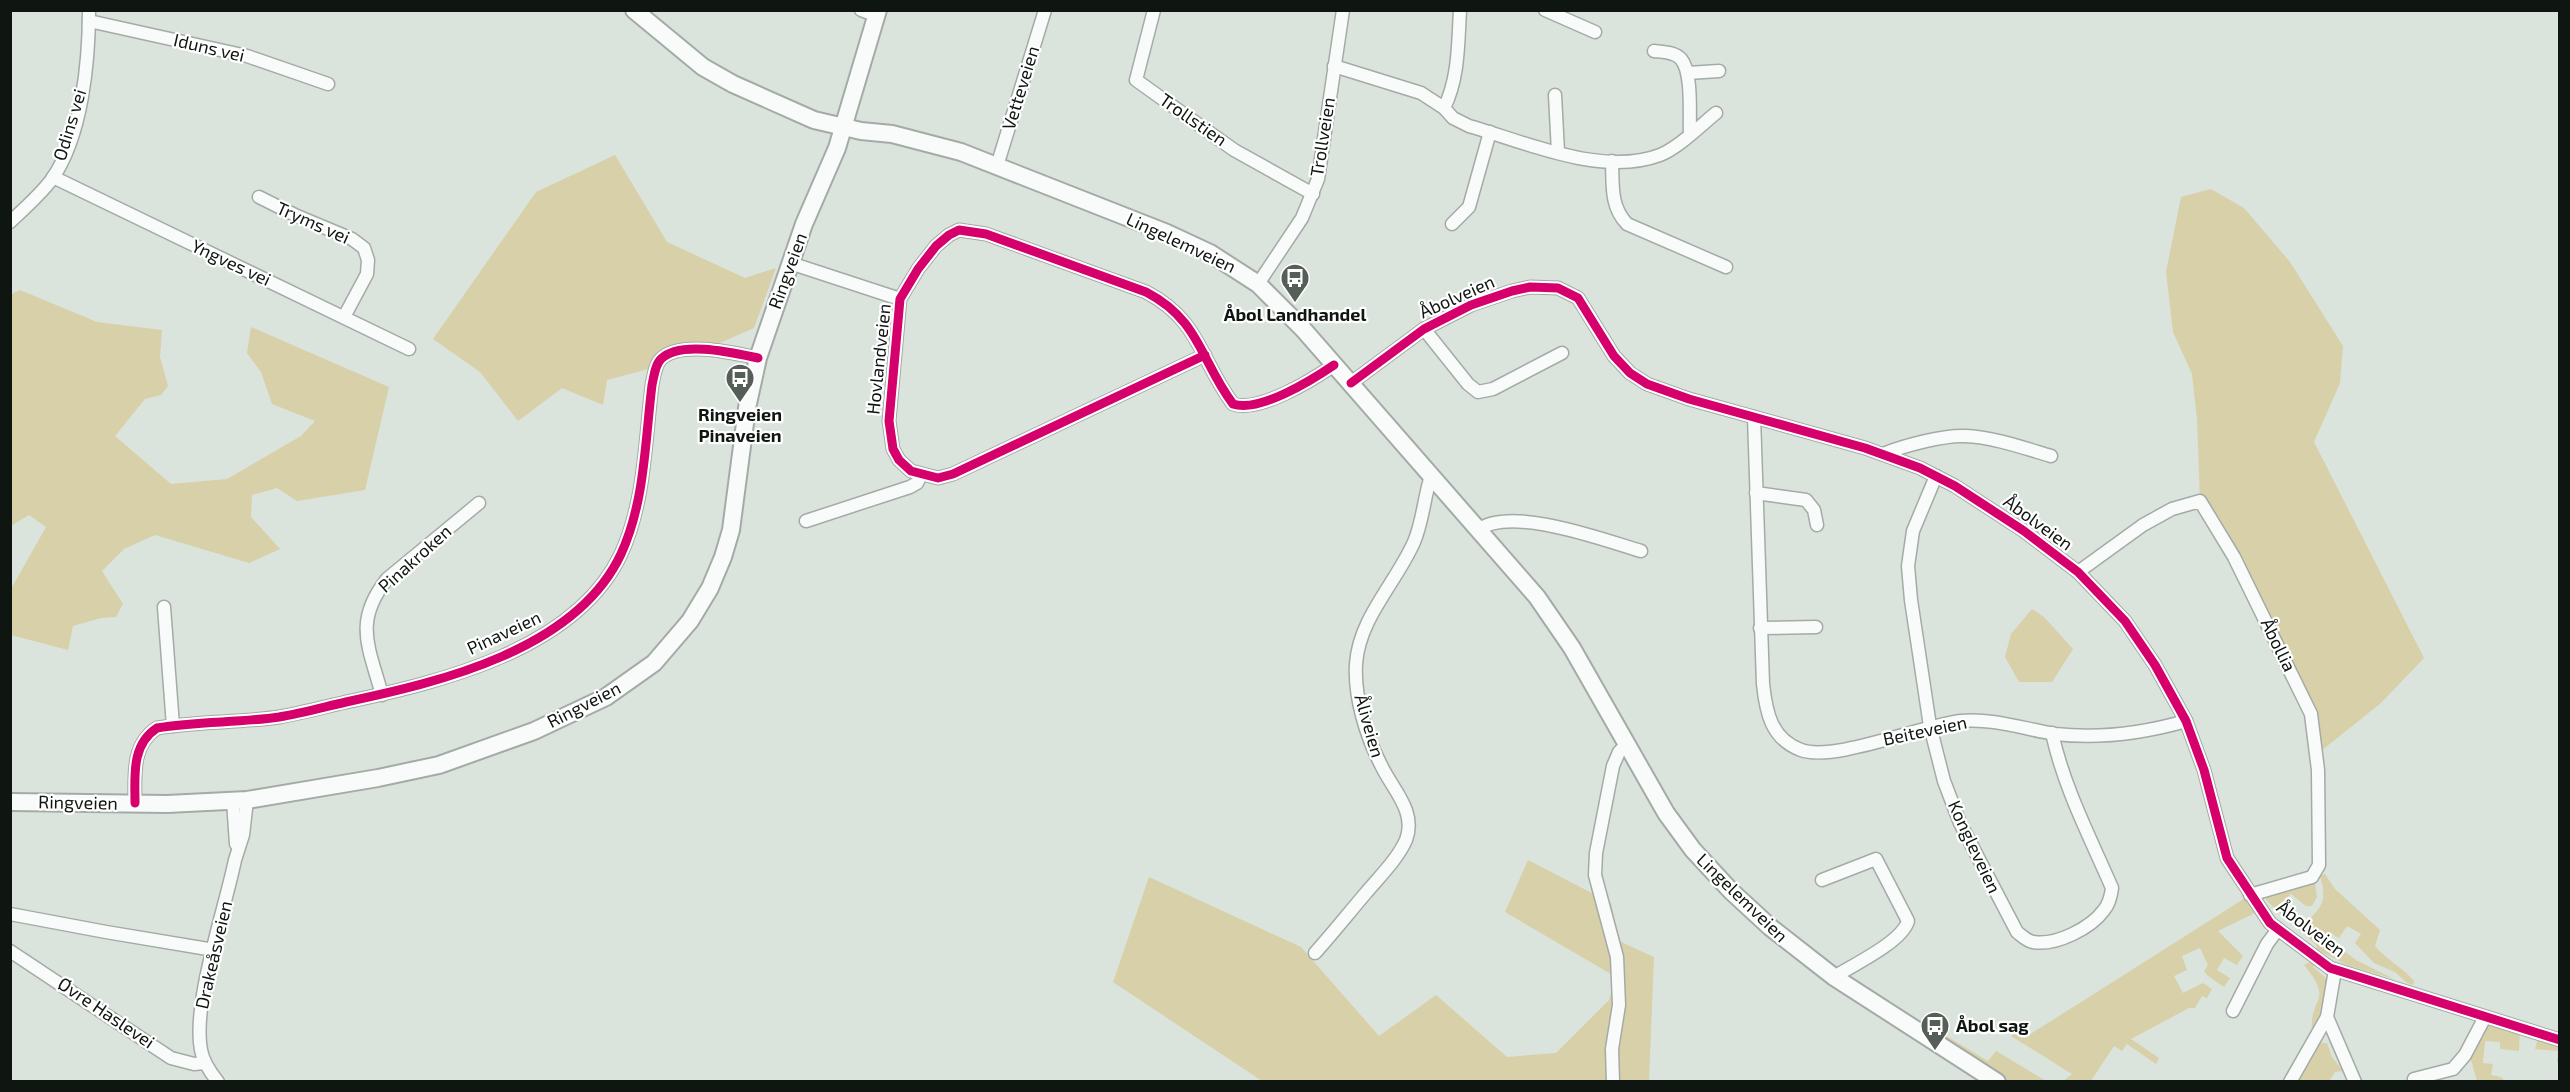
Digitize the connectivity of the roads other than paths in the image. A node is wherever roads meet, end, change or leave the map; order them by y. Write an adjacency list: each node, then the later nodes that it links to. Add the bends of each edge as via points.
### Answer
1 (634, 10): 18 (main road, Lingelemveien, via 703,67 814,120)
2 (1045, 10): 23 (street, Vetteveien)
3 (1154, 10): 25 (street, Trollstien, via 1136,80 1234,150)
4 (1343, 10): 11 (street, Trollveien)
5 (1460, 10): 16 (street, via 1455,78)
6 (1545, 10): 9 (street)
7 (872, 12): 18 (main road, Ringveien, via 856,80 844,99)
8 (89, 16): 14 (street, Iduns vei, via 247,56); 24 (street, Odins vei, via 77,118)
9 (1595, 32)
10 (1654, 51): 13 (street, via 1681,59)
11 (1334, 66): 16 (street, via 1421,93); 25 (street, Trollveien)
12 (1719, 71): 13 (street)
13 (1688, 73): 20 (street)
14 (328, 84)
15 (1555, 95): 21 (street)
16 (1444, 108): 19 (street, via 1453,118)
17 (1716, 113): 20 (street)
18 (841, 122): 23 (main road, Lingelemveien, via 931,143); 29 (main road, Ringveien, via 828,145 817,191)
19 (1490, 132): 21 (street); 28 (street, via 1469,207)
20 (1690, 135): 22 (street, via 1660,155)
21 (1558, 152): 22 (street)
22 (1612, 161): 30 (street, via 1614,203 1627,224)
23 (997, 166): 31 (main road, Lingelemveien, via 1167,233)
24 (53, 177): 27 (street, Odins vei); 33 (street, Yngves vei)
25 (1313, 194): 31 (street, Trollveien, via 1302,218)
26 (259, 197): 33 (street, Tryms vei, via 364,248 367,274)
27 (10, 222)
28 (1452, 224)
29 (790, 263): 32 (street, Hovlandveien); 38 (main road, Ringveien)
30 (1726, 267)
31 (1258, 284): 39 (main road, Lingelemveien)
32 (900, 299): 37 (street, Hovlandveien, via 936,246 959,230 973,230 1161,300 1188,324); 44 (street, Hovlandveien, via 890,437 899,460)
33 (344, 316): 35 (street, Yngves vei)
34 (1424, 329): 36 (street, via 1478,392 1493,389); 40 (street, Åbolveien); 41 (street, Åbolveien, via 1471,305 1512,291 1558,288 1578,298 1605,343 1630,373 1662,390)
35 (409, 349)
36 (1562, 353)
37 (1205, 355): 39 (street, Hovlandveien, via 1227,396 1241,407 1273,398); 44 (street, via 953,474 938,478)
38 (758, 358): 57 (street, Pinaveien, via 693,349 669,353 661,359 652,385 631,529 602,584 572,616 505,655 432,682); 63 (main road, Ringveien, via 747,408 731,530 723,557 711,588 690,621 654,663 587,707 440,765)
39 (1334, 364): 40 (main road, Lingelemveien)
40 (1351, 383): 45 (main road, Lingelemveien)
41 (1754, 417): 42 (street, Åbolveien); 47 (street, Beiteveien)
42 (1883, 454): 43 (street, via 1964,436); 46 (street, Åbolveien)
43 (2051, 456)
44 (921, 475): 49 (street, via 910,487)
45 (1431, 476): 51 (main road, Lingelemveien); 72 (street, Åliveien, via 1414,541 1366,625 1356,665 1369,735 1409,818 1407,838 1396,857)
46 (1936, 476): 53 (street, Åbolveien, via 1996,512); 60 (street, Kongleveien, via 1913,531 1908,566)
47 (1756, 493): 50 (street, via 1806,500 1814,510); 56 (street, Beiteveien)
48 (480, 503): 57 (street, Pinakroken, via 387,579 375,594 366,618 366,637)
49 (807, 521)
50 (1816, 525)
51 (1478, 530): 52 (street, via 1488,523 1534,523); 62 (main road, Lingelemveien, via 1551,615)
52 (1641, 551)
53 (2078, 573): 58 (street, Åbolveien, via 2125,621); 67 (street, Åbollia, via 2144,525 2172,509 2200,501 2234,557 2311,714 2318,770 2319,865 2312,877)
54 (164, 607): 59 (street)
55 (1816, 627): 56 (street)
56 (1760, 628): 60 (street, Beiteveien, via 1771,725 1793,746 1803,751 1836,752)
57 (382, 695): 59 (street, Pinaveien, via 280,717)
58 (2186, 721): 61 (street, Beiteveien, via 2101,736); 67 (street, Åbolveien, via 2204,770 2227,858)
59 (173, 726): 65 (street, Pinaveien, via 157,728 142,742 136,756)
60 (1930, 726): 61 (street, Beiteveien, via 1979,720); 61 (street, Kongleveien, via 1960,823 2017,932 2033,942 2073,933 2094,920 2110,900 2112,888 2066,784)
61 (2052, 733)
62 (1625, 746): 74 (main road, Lingelemveien, via 1693,850 1746,905); 82 (street, via 1613,766 1595,863 1599,894 1617,957 1619,1005 1612,1049)
63 (240, 801): 65 (main road, Ringveien); 70 (street, Drakeåsveien, via 243,835)
64 (10, 802): 65 (main road, Ringveien)
65 (135, 804)
66 (1822, 880): 74 (street, via 1876,859 1908,921 1896,938)
67 (2250, 895): 69 (street, Åbolveien)
68 (10, 914): 70 (street)
69 (2278, 929): 73 (street, Åbolveien); 75 (street, Åbolveien)
70 (214, 950): 79 (street, Drakeåsveien, via 200,1020)
71 (10, 951): 79 (street, Øvre Haslevei, via 171,1058)
72 (1315, 953)
73 (2335, 970): 76 (street, Åbolveien); 77 (street, Åbolveien)
74 (1834, 977): 83 (main road, Lingelemveien)
75 (2233, 1011)
76 (2327, 1017): 84 (street, Åbolveien); 85 (street)
77 (2485, 1017): 78 (street, Åbolveien); 80 (street, via 2465,1055 2452,1069)
78 (2559, 1040)
79 (204, 1063): 81 (street, Drakeåsveien)
80 (2414, 1079)
81 (218, 1082)
82 (1613, 1082)
83 (1997, 1082)
84 (2290, 1082)
85 (2355, 1082)

